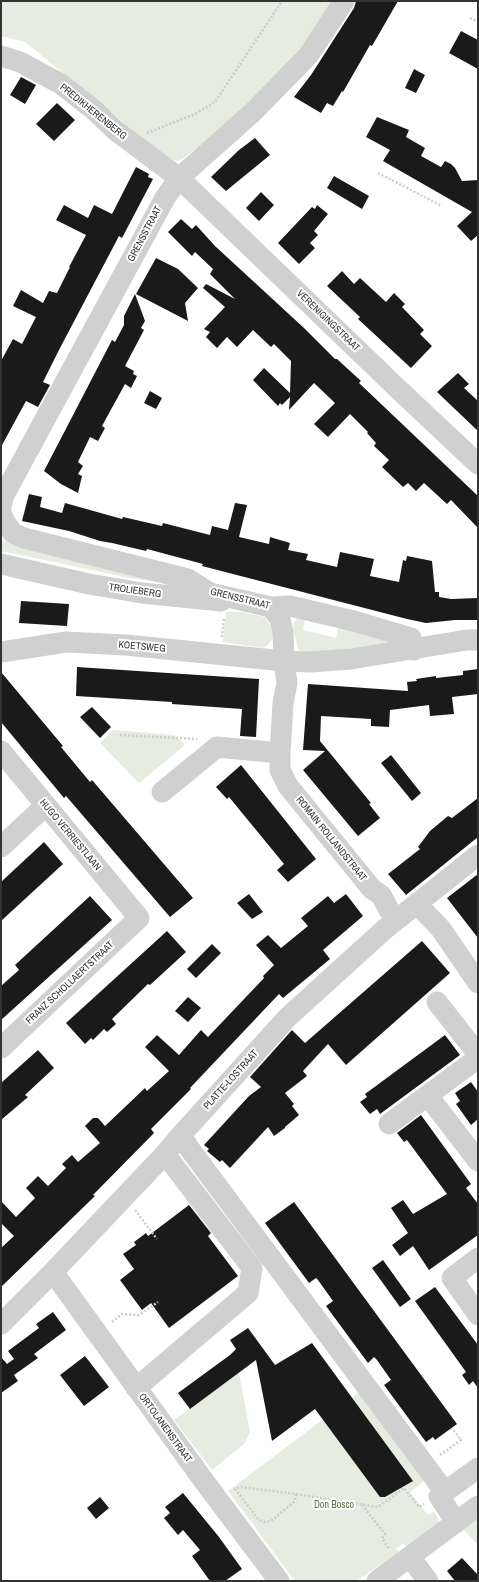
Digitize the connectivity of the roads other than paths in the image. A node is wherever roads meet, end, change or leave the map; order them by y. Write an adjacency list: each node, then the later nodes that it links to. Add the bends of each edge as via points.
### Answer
1 (344, 1): 3 (street, GRENSSTRAAT, via 308,56 252,114)
2 (1, 56): 3 (street, PREDIKHERENBERG, via 20,62 61,84 115,130)
3 (179, 178): 4 (street, VERENIGINGSTRAAT); 5 (street, GRENSSTRAAT, via 165,198 4,495)
4 (478, 464)
5 (1, 507)
6 (1, 513): 8 (street, GRENSSTRAAT, via 4,522 13,533 24,538 174,575 188,579 210,593)
7 (1, 564): 8 (street, TROLIEBERG, via 142,593)
8 (271, 607): 10 (street, GRENSSTRAAT, via 290,606 322,613 411,638); 12 (street, via 282,626)
9 (478, 640): 10 (street, KOETSWEG)
10 (414, 650): 12 (street, KOETSWEG, via 351,659)
11 (1, 652): 12 (street, KOETSWEG, via 66,642 126,645)
12 (284, 661): 14 (street, ROMAIN ROLLANDSTRAAT, via 287,683)
13 (1, 751): 16 (street, HUGO VERRIESTLAAN)
14 (280, 753): 15 (street, via 217,747); 21 (street, ROMAIN ROLLANDSTRAAT, via 280,770 288,786 372,889 381,895)
15 (162, 792)
16 (45, 806): 17 (street); 20 (street, HUGO VERRIESTLAAN)
17 (1, 847)
18 (478, 855): 19 (street, PLATTE-LOSTRAAT)
19 (417, 904): 21 (street, PLATTE-LOSTRAAT); 22 (street, via 440,929)
20 (139, 918): 24 (street, FRANZ SCHOLLAERTSTRAAT)
21 (396, 919): 29 (street, PLATTE-LOSTRAAT, via 288,1017)
22 (478, 983)
23 (437, 1002): 25 (street, via 474,1049)
24 (1, 1048)
25 (478, 1050)
26 (478, 1058): 27 (street)
27 (428, 1096): 28 (street); 31 (street)
28 (390, 1124)
29 (181, 1135): 30 (street, PLATTE-LOSTRAAT); 38 (street, via 425,1466)
30 (165, 1154): 33 (street, PLATTE-LOSTRAAT); 36 (street, via 252,1268 248,1293)
31 (478, 1161)
32 (478, 1258): 34 (street, via 452,1278)
33 (53, 1272): 35 (street, PLATTE-LOSTRAAT); 36 (street, ORTOLANENSTRAAT)
34 (478, 1315)
35 (1, 1324)
36 (136, 1388): 42 (street, ORTOLANENSTRAAT)
37 (478, 1468): 38 (street)
38 (442, 1494): 40 (street)
39 (478, 1506): 40 (street)
40 (456, 1522): 41 (street)
41 (405, 1560): 43 (street); 44 (street)
42 (279, 1581)
43 (376, 1581)
44 (428, 1581)

